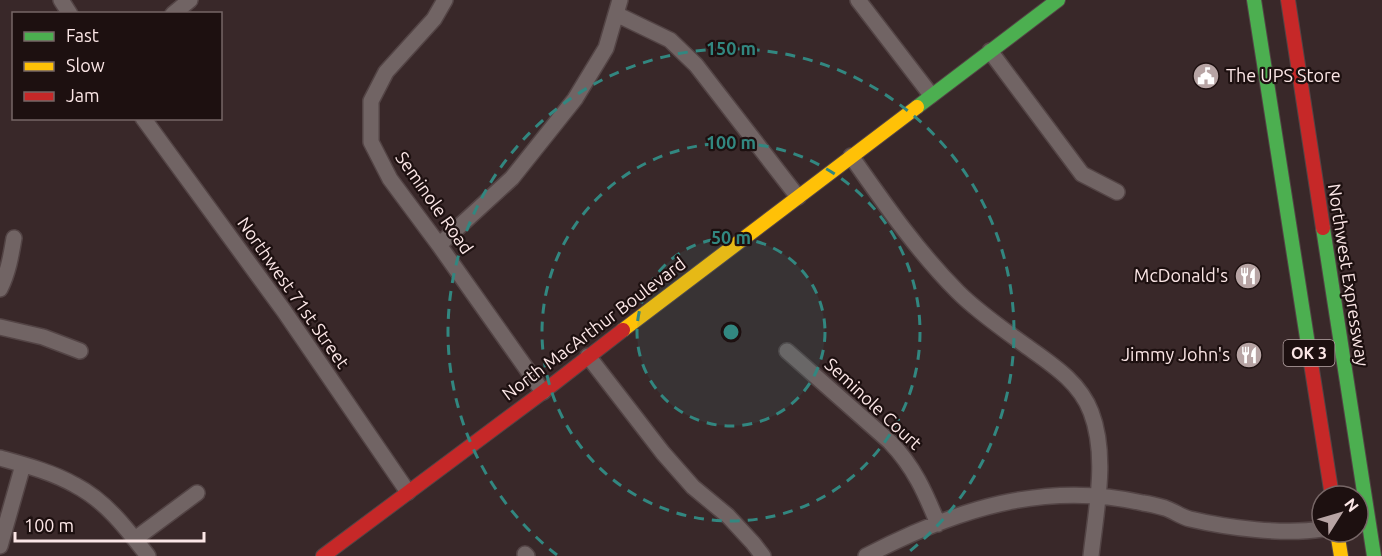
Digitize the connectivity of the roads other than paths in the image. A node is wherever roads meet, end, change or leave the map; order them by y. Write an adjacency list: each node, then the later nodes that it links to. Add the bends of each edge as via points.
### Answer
1 (190, 0): 8 (street)
2 (445, 0): 17 (street, Seminole Road, via 434,19 386,72 371,101 371,142 390,179)
3 (858, 0): 10 (street)
4 (1058, 0): 9 (main road, North MacArthur Boulevard)
5 (1254, 0): 15 (main road, OK 3)
6 (1288, 0): 20 (main road, Northwest Expressway / OK 3)
7 (618, 7): 14 (street, via 670,40 696,65); 17 (street, via 606,48 575,99 512,178)
8 (175, 12)
9 (990, 51): 10 (main road, North MacArthur Boulevard); 13 (street, via 1082,174)
10 (931, 95): 12 (main road, North MacArthur Boulevard)
11 (144, 120): 34 (street, Northwest 71st Street, via 284,311)
12 (851, 156): 14 (main road, North MacArthur Boulevard); 36 (street, via 925,256 956,290 1052,364 1076,388 1090,410 1099,440)
13 (1117, 192)
14 (798, 197): 28 (main road, North MacArthur Boulevard)
15 (1286, 210): 18 (main road); 22 (main road, OK 3)
16 (14, 238): 21 (street)
17 (439, 245): 30 (street, Seminole Road)
18 (1307, 251)
19 (1316, 268): 20 (main road)
20 (1332, 282): 29 (main road, Northwest Expressway / OK 3)
21 (0, 289)
22 (1300, 290): 23 (main road); 33 (main road, OK 3)
23 (1315, 298)
24 (1324, 321): 29 (main road)
25 (0, 327): 26 (street)
26 (80, 351)
27 (787, 351): 37 (street, Seminole Court, via 902,454)
28 (588, 356): 30 (main road, North MacArthur Boulevard); 43 (street, via 663,453)
29 (1345, 372): 46 (main road, Northwest Expressway / OK 3)
30 (543, 392): 34 (main road, North MacArthur Boulevard)
31 (0, 458): 32 (street)
32 (22, 465): 39 (street, via 63,479 90,494); 40 (street)
33 (1330, 484)
34 (408, 492): 42 (main road, North MacArthur Boulevard)
35 (197, 493): 39 (street)
36 (1097, 495): 37 (street, via 1016,500); 38 (street, via 1146,503 1223,526); 45 (street)
37 (938, 524): 44 (street)
38 (1310, 530)
39 (135, 539): 41 (street)
40 (0, 546)
41 (148, 556)
42 (323, 556)
43 (763, 556)
44 (866, 556)
45 (1091, 556)
46 (1374, 556)

